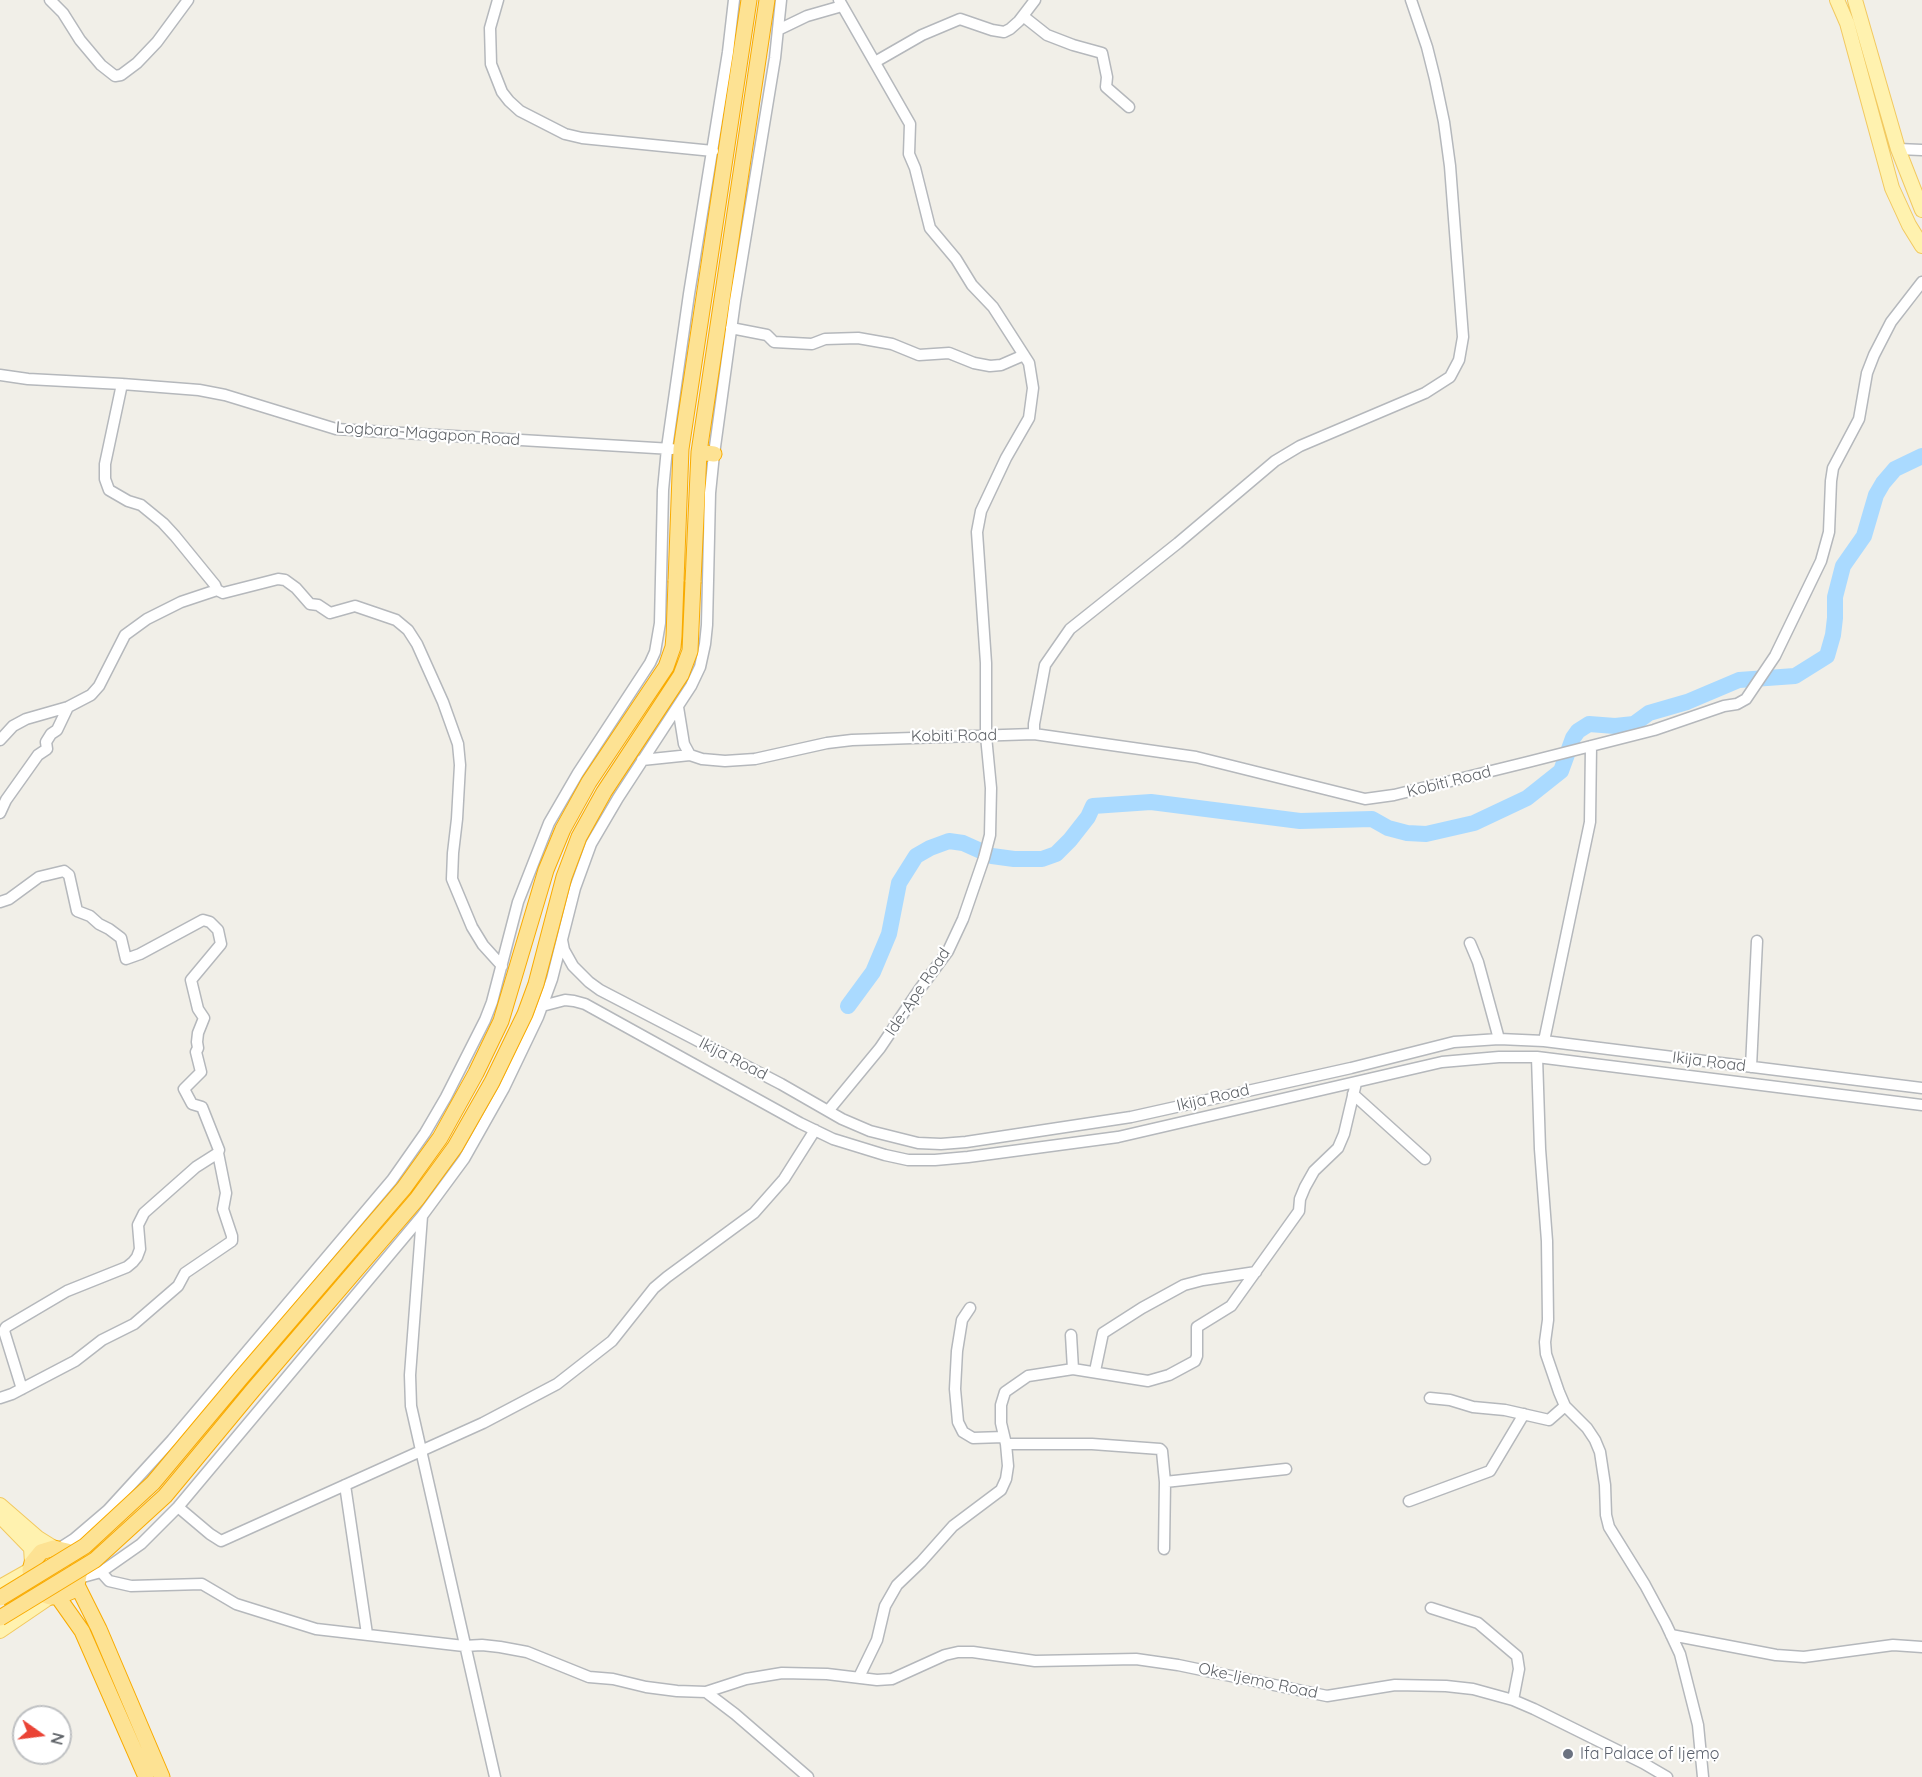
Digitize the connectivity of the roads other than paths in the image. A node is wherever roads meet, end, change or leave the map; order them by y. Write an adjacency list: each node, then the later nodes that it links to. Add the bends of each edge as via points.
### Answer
1 (50, 0): 2 (street, via 101,65 115,76 137,63)
2 (188, 0)
3 (498, 0): 19 (street, via 489,28 491,64 502,92 520,111 565,134 582,138)
4 (734, 0): 19 (street)
5 (749, 0): 27 (highway)
6 (767, 0): 28 (highway)
7 (781, 0): 14 (street)
8 (1035, 0): 13 (street)
9 (1411, 0): 32 (street, via 1427,47 1447,144 1464,337 1459,360 1450,377 1425,393 1300,446 1275,461 1070,629 1045,665)
10 (1837, 0): 21 (main road, via 1847,23 1892,188)
11 (1856, 0): 17 (main road)
12 (840, 3): 14 (street); 15 (street, Ide-Ape Road)
13 (1023, 16): 15 (street, via 1004,32 960,19); 16 (street, via 1047,35 1102,54 1106,87)
14 (778, 30): 23 (street)
15 (875, 62): 24 (street, Ide-Ape Road, via 910,124 909,154 930,228 993,307)
16 (1129, 107)
17 (1898, 150): 18 (street); 20 (main road)
18 (1922, 150)
19 (713, 151): 27 (street, via 688,294)
20 (1922, 210)
21 (1922, 246)
22 (1922, 282): 35 (street, Kobiti Road, via 1891,322 1874,355 1858,418 1833,468 1829,532 1821,561 1761,679 1746,699 1737,704)
23 (731, 328): 24 (street, via 767,335 774,342 812,344 825,339 858,338 892,344 919,355 949,353 990,366); 28 (street)
24 (1024, 355): 33 (street, Ide-Ape Road, via 1033,388 1029,418 981,512 977,532 986,663)
25 (0, 375): 26 (street, Logbara-Magapon Road)
26 (122, 384): 27 (street, Logbara-Magapon Road, via 225,395 336,429); 29 (street, via 105,464 109,490 141,505)
27 (674, 449): 39 (street, via 663,490 656,652 578,773); 85 (highway, bridge, via 673,647 666,667 589,782 563,829 540,888 497,1029 440,1138 404,1188 153,1483 85,1546)
28 (707, 453): 31 (street, via 710,493 705,644 700,667); 87 (highway, bridge, via 690,651 681,675 579,837 525,1014 455,1147 417,1199 165,1496 95,1560)
29 (217, 590): 30 (street, via 181,602 125,634 95,691); 45 (street, via 222,593 285,580 310,604 330,612 361,607 396,620 408,630 443,702 458,744 452,879 471,927)
30 (68, 707): 34 (street, via 26,719); 38 (street, via 46,742 47,749 38,755)
31 (678, 707): 36 (street, via 684,744); 37 (street)
32 (1034, 734): 33 (street, Kobiti Road); 35 (street, Kobiti Road, via 1196,758 1365,799)
33 (986, 736): 36 (street, Kobiti Road, via 852,740 725,761); 54 (street, Ide-Ape Road, via 990,839 963,919 948,951)
34 (0, 740)
35 (1591, 746): 48 (street, via 1590,822)
36 (690, 755): 37 (street, Kobiti Road)
37 (642, 760): 40 (street, via 591,844)
38 (0, 813)
39 (529, 872): 40 (street); 45 (street)
40 (575, 888): 42 (street)
41 (0, 902): 56 (street, via 39,877 64,871 69,875 77,911 121,938 126,959 203,920 218,930 217,950 191,980 204,1018 196,1052 201,1072 184,1089 192,1104 202,1107)
42 (562, 940): 46 (street); 54 (street, Ikija Road, via 573,966 600,990)
43 (1757, 941): 50 (street)
44 (1470, 943): 47 (street)
45 (502, 966): 78 (street, via 478,1037 425,1133 392,1180 172,1440 108,1510)
46 (542, 1006): 55 (street, Ikija Road, via 565,1000 585,1004); 58 (street, via 487,1120)
47 (1499, 1039): 48 (street, Ikija Road); 54 (street, Ikija Road, via 1454,1042 1131,1117 966,1142 918,1143 893,1138)
48 (1544, 1041): 50 (street, Ikija Road)
49 (1537, 1057): 51 (street, Ikija Road, via 1442,1062); 53 (street, Ikija Road); 67 (street, via 1547,1241 1545,1342)
50 (1751, 1067): 52 (street, Ikija Road)
51 (1355, 1088): 55 (street, Ikija Road, via 1118,1137 935,1160 909,1160 859,1148); 57 (street); 59 (street, via 1338,1148 1314,1171 1300,1199 1299,1211)
52 (1922, 1088)
53 (1922, 1105)
54 (828, 1112)
55 (815, 1130): 70 (street, via 784,1179 754,1213 654,1288 612,1341 557,1383)
56 (218, 1153): 64 (street, via 226,1193 223,1209 232,1241 185,1273 178,1286 134,1324); 64 (street, via 144,1213 138,1225 140,1250 127,1267 67,1291 6,1327)
57 (1425, 1159)
58 (422, 1216): 70 (street, via 410,1386); 76 (street)
59 (1256, 1272): 63 (street, via 1184,1285 1142,1308 1103,1333); 63 (street, via 1231,1306 1197,1327 1197,1356 1191,1364 1148,1381)
60 (970, 1308): 69 (street, via 962,1320 957,1351 958,1422 963,1432 973,1438)
61 (1071, 1335): 62 (street)
62 (1073, 1369): 63 (street); 69 (street, via 1028,1376 1005,1392 1000,1423)
63 (1095, 1371)
64 (22, 1389): 65 (street)
65 (0, 1398)
66 (1430, 1398): 68 (street)
67 (1565, 1406): 68 (street, via 1549,1420); 90 (street, via 1595,1440 1600,1452 1609,1527)
68 (1524, 1414): 74 (street, via 1490,1471)
69 (1005, 1441): 72 (street, via 1160,1449); 93 (street, via 1008,1466 1001,1490 953,1526 897,1585 885,1606 878,1640)
70 (422, 1450): 73 (street); 91 (street)
71 (1286, 1469): 72 (street)
72 (1165, 1482): 79 (street)
73 (345, 1485): 76 (street, via 221,1541); 89 (street)
74 (1409, 1501)
75 (0, 1504): 78 (main road, via 38,1538)
76 (178, 1507): 81 (street, via 141,1544)
77 (0, 1516): 80 (main road, via 31,1548)
78 (57, 1548): 80 (highway, via 40,1552); 82 (highway, via 78,1562)
79 (1164, 1549)
80 (31, 1567): 83 (main road); 84 (highway, via 36,1588)
81 (101, 1572): 82 (street); 89 (street, via 109,1581 131,1586 202,1584 236,1604 270,1616 316,1629)
82 (78, 1582): 84 (highway, via 72,1591); 97 (highway)
83 (0, 1587)
84 (54, 1597): 88 (main road); 96 (highway, via 82,1631)
85 (0, 1598)
86 (1431, 1608): 95 (street, via 1478,1623 1517,1656 1519,1669)
87 (0, 1618)
88 (0, 1630)
89 (367, 1634): 91 (street)
90 (1671, 1635): 92 (street, via 1804,1657 1893,1645); 101 (street, via 1680,1654 1698,1725)
91 (464, 1646): 94 (street, via 527,1652 589,1677); 98 (street)
92 (1922, 1647)
93 (859, 1677): 94 (street, Oke-Ijemo Road, via 763,1675); 95 (street, Oke-Ijemo Road, via 892,1679 945,1655 973,1652 1035,1661 1136,1659 1205,1669 1327,1696 1395,1685 1436,1685 1473,1689)
94 (706, 1692): 99 (street)
95 (1513, 1701): 100 (street, Oke-Ijemo Road)
96 (146, 1777)
97 (162, 1777)
98 (495, 1777)
99 (808, 1777)
100 (1667, 1777)
101 (1703, 1777)

